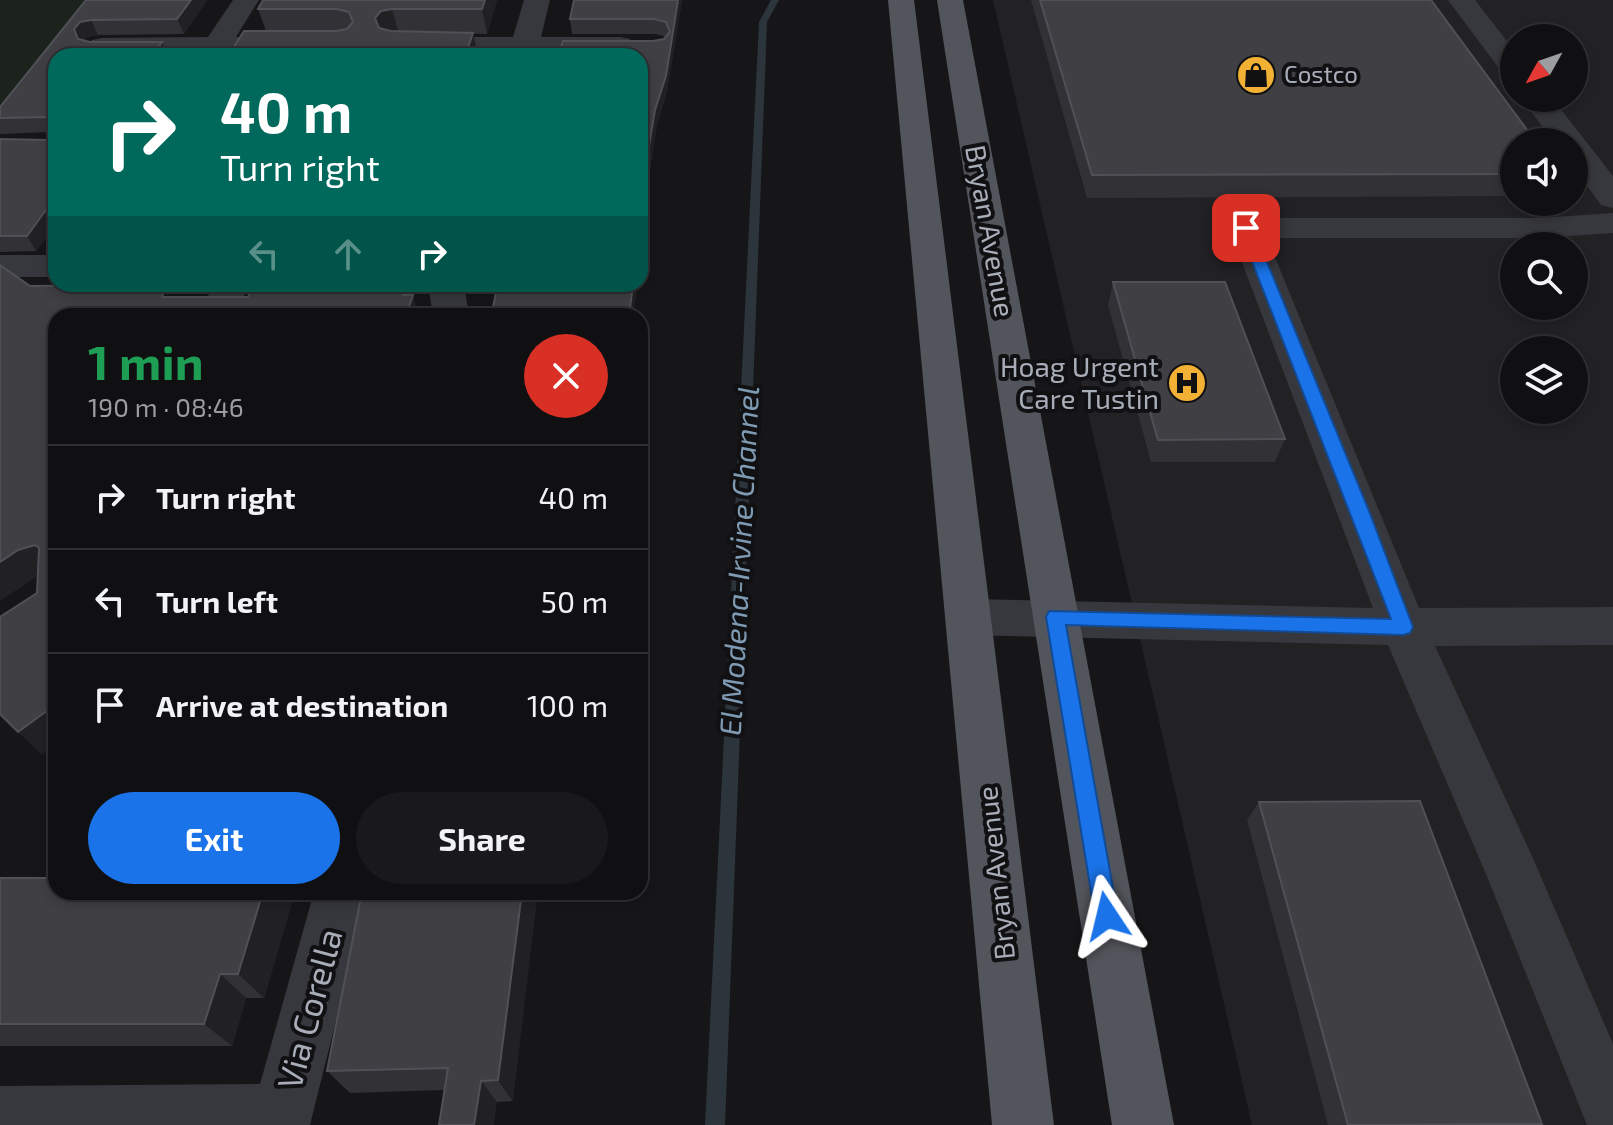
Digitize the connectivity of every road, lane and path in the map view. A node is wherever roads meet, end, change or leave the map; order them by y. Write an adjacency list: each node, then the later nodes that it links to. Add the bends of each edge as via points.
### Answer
1 (246, 0): 11 (street)
2 (537, 0): 14 (street)
3 (901, 0): 24 (main road, Bryan Avenue)
4 (950, 0): 25 (main road, Bryan Avenue)
5 (1461, 0): 16 (street)
6 (328, 45): 12 (street)
7 (399, 45): 13 (street)
8 (640, 45): 15 (street)
9 (98, 46): 10 (street)
10 (144, 48)
11 (215, 48)
12 (270, 48)
13 (473, 48)
14 (523, 48)
15 (569, 48)
16 (1500, 51)
17 (1547, 112): 18 (street)
18 (1559, 128)
19 (1588, 165): 20 (street)
20 (1613, 198)
21 (1613, 223): 27 (street, via 1540,228 1246,228)
22 (0, 266): 23 (street)
23 (48, 266)
24 (968, 617): 25 (street); 33 (main road, Bryan Avenue)
25 (1055, 617): 27 (street); 34 (main road, Bryan Avenue)
26 (1613, 626): 27 (street)
27 (1403, 627): 29 (street)
28 (339, 900): 32 (street, Via Corella)
29 (1613, 1115)
30 (0, 1116): 31 (street)
31 (131, 1119): 32 (street)
32 (280, 1120)
33 (1023, 1125)
34 (1143, 1125)

